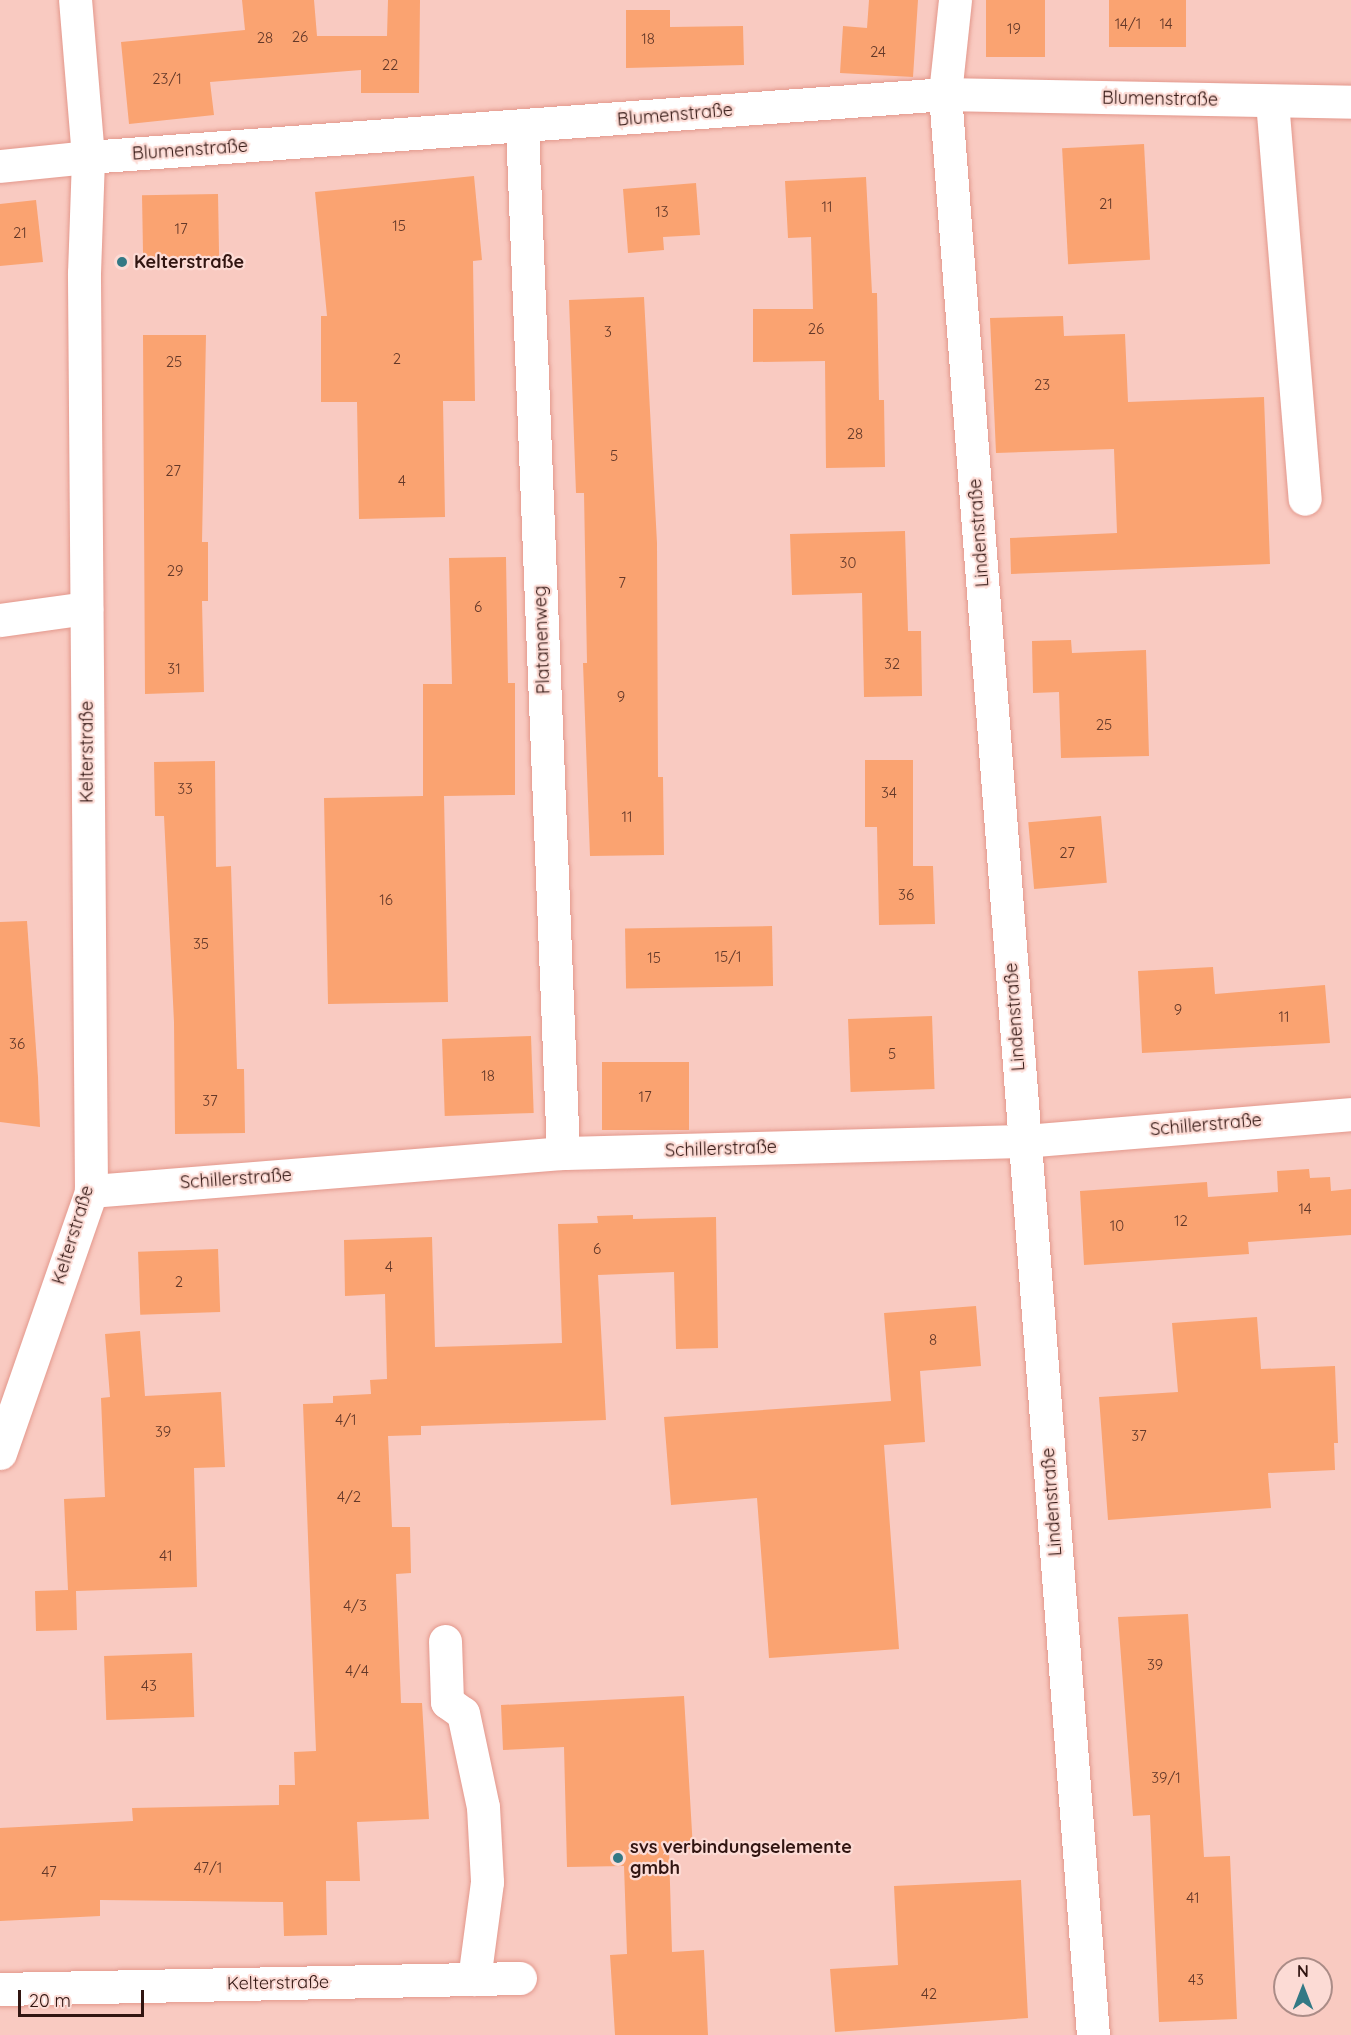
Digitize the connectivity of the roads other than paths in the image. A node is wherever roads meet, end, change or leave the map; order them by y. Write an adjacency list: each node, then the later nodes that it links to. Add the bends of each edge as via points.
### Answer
1 (75, 0): 7 (street, Kelterstraße)
2 (955, 0): 3 (street, Lindenstraße)
3 (945, 94): 4 (street, Blumenstraße); 6 (street, Blumenstraße); 13 (street, Lindenstraße)
4 (1272, 101): 5 (street, Blumenstraße); 9 (street)
5 (1351, 102)
6 (522, 127): 7 (street, Blumenstraße); 14 (street, Platanenweg)
7 (88, 157): 8 (street, Blumenstraße); 10 (street, Kelterstraße, via 84,273)
8 (0, 166)
9 (1305, 499)
10 (86, 608): 11 (street); 15 (street, Kelterstraße)
11 (0, 620)
12 (1351, 1114): 13 (street, Schillerstraße)
13 (1024, 1141): 14 (street, Schillerstraße); 21 (street, Lindenstraße)
14 (563, 1153): 15 (street, Schillerstraße)
15 (91, 1191): 16 (street, Kelterstraße)
16 (0, 1453)
17 (445, 1641): 19 (street, via 447,1702 463,1713 483,1807 487,1882)
18 (520, 1978): 19 (street, Kelterstraße)
19 (474, 1979): 20 (street, Kelterstraße)
20 (0, 1989)
21 (1093, 2035)

